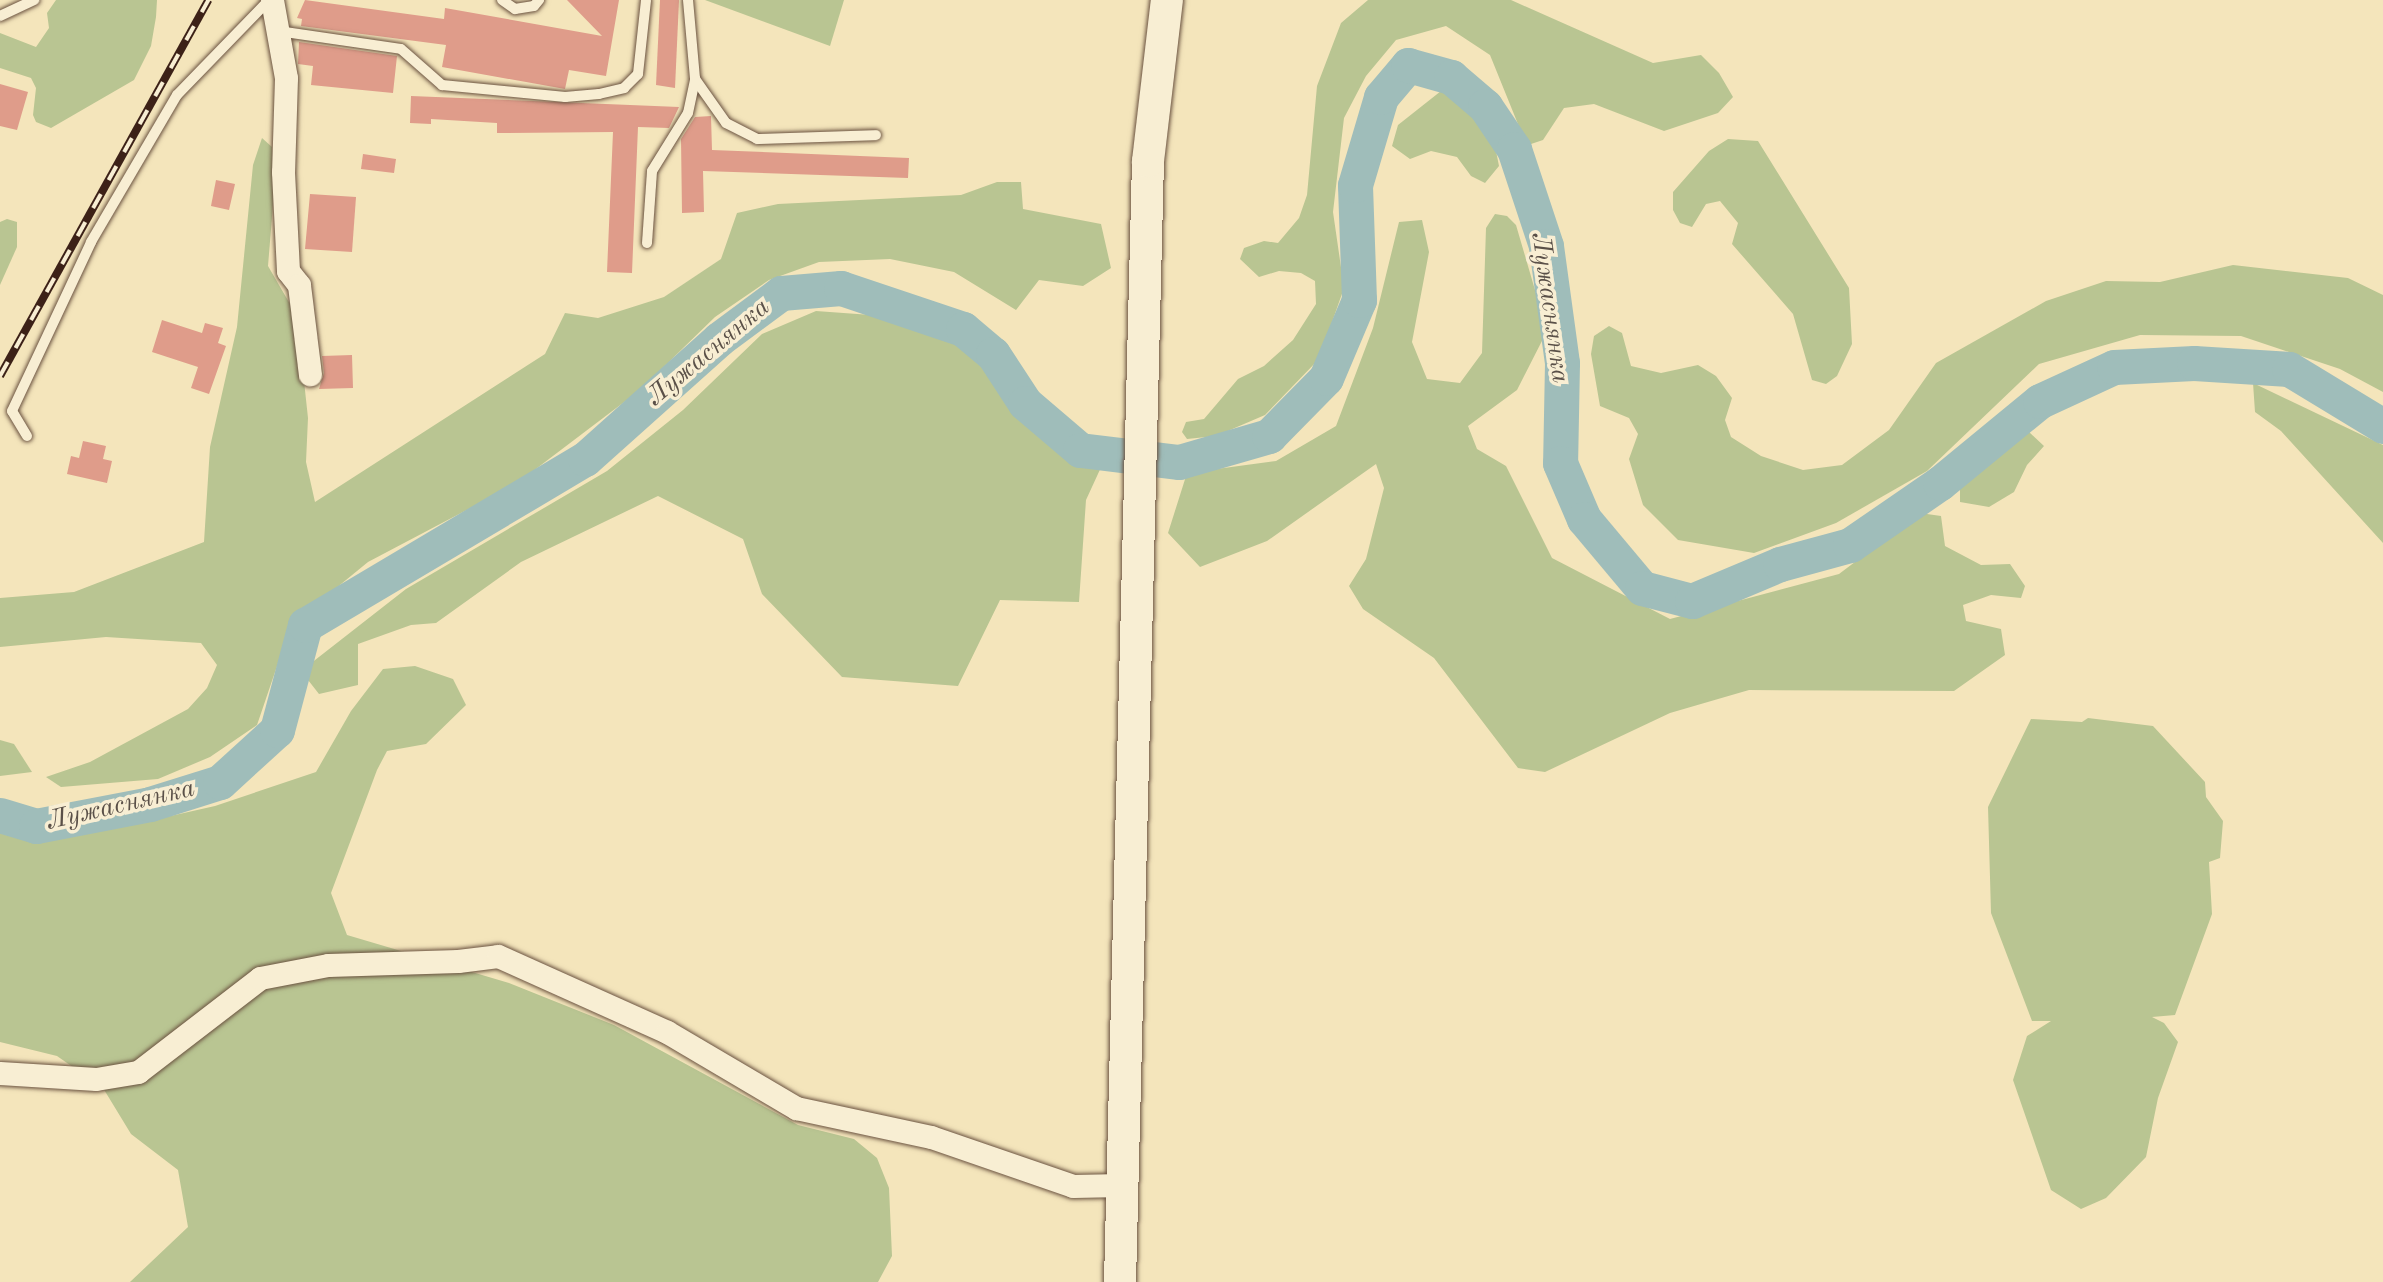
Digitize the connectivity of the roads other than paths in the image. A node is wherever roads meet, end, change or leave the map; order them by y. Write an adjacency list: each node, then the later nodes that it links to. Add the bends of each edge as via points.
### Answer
1 (34, 0): 8 (lane)
2 (270, 0): 9 (street); 14 (lane, via 177,95 91,242 12,411)
3 (502, 0): 4 (lane, via 515,9 534,6)
4 (539, 0)
5 (646, 0): 9 (lane, via 638,74 624,88 565,97 442,85 401,49)
6 (688, 0): 10 (lane)
7 (1167, 0): 16 (main road, via 1148,161)
8 (0, 16)
9 (278, 31): 13 (street, via 286,78 283,172 288,271 299,285)
10 (695, 79): 11 (lane, via 726,123 757,139); 12 (lane, via 688,113 652,171)
11 (876, 135)
12 (648, 243)
13 (310, 374)
14 (27, 436)
15 (0, 1073): 16 (street, via 96,1079 138,1072 260,978 328,965 498,956 667,1032 796,1108 931,1137 1073,1186)
16 (1122, 1185): 17 (main road)
17 (1120, 1282)

